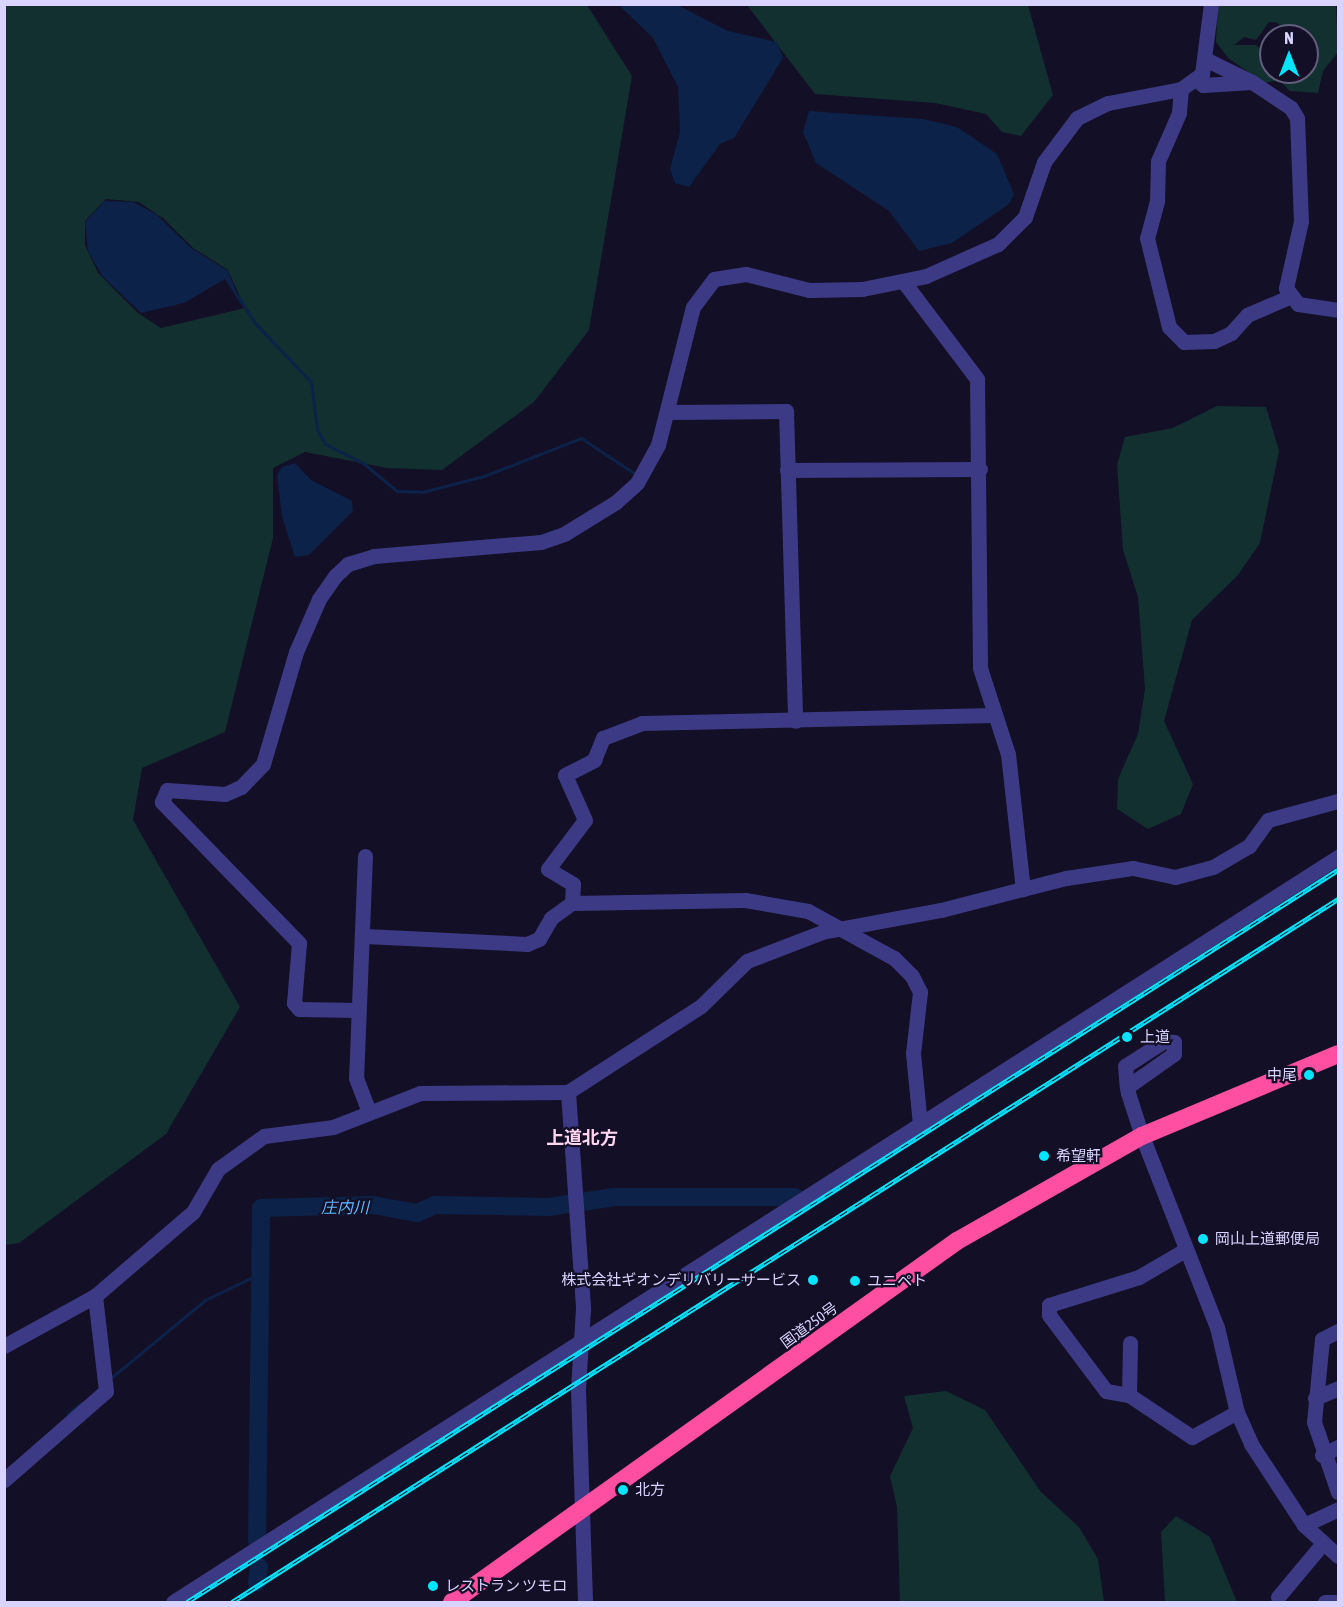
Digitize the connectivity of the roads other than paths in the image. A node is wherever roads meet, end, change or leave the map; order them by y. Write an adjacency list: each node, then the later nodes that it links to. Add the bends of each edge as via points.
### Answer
1 (1210, 4): 2 (street)
2 (1207, 60): 3 (street); 4 (street)
3 (1197, 80): 4 (street, via 1203,85); 5 (street)
4 (1252, 82): 7 (street, via 1291,108 1296,118 1301,221 1287,277)
5 (1181, 89): 6 (street, via 1108,103 1077,118 1044,162 1038,190 1012,233 957,264); 7 (street, via 1179,113 1158,160 1157,201 1147,238 1169,327 1184,342 1214,341 1231,333 1247,315)
6 (903, 281): 9 (street, via 862,290 809,290 746,274 714,279 693,307); 10 (street, via 977,379)
7 (1289, 297): 8 (street, via 1311,307)
8 (1338, 310)
9 (668, 412): 11 (street, via 786,411); 21 (street, via 637,483 564,534 517,546 374,556 348,564 319,599 296,652 263,764 241,787 225,794 167,790 162,795 177,824 259,897 299,943 294,1003 299,1009)
10 (980, 469): 11 (street); 12 (street, via 980,668)
11 (787, 470): 13 (street)
12 (993, 715): 13 (street); 17 (street, via 1008,754)
13 (795, 721): 18 (street, via 642,723 603,738 594,760 565,775 585,820 548,869 573,884)
14 (1338, 801): 17 (street, via 1268,820 1249,846 1213,867 1175,877 1133,868)
15 (365, 856): 20 (street)
16 (1338, 857): 26 (street)
17 (1023, 889): 19 (street)
18 (572, 903): 19 (street, via 745,900 807,911); 20 (street, via 551,918 539,939 526,944)
19 (845, 928): 24 (street, via 747,961 701,1006); 26 (street, via 894,958 920,992 913,1053)
20 (365, 936): 21 (street)
21 (358, 1010): 25 (street, via 356,1078)
22 (1338, 1054): 27 (highway, 国道250号)
23 (1127, 1087): 27 (street)
24 (568, 1092): 25 (street, via 420,1093); 31 (street, via 583,1309)
25 (368, 1110): 29 (street, via 333,1127 250,1142 218,1169 193,1212)
26 (920, 1125): 31 (street)
27 (1142, 1136): 28 (street); 42 (highway, 国道250号, via 957,1241)
28 (1185, 1250): 35 (street, via 1139,1277 1049,1305 1049,1315 1100,1386); 37 (street, via 1217,1327)
29 (95, 1296): 33 (street); 40 (street, via 106,1391)
30 (1338, 1331): 36 (street, via 1322,1339)
31 (579, 1341): 42 (street); 48 (street)
32 (1130, 1343): 35 (street)
33 (4, 1346)
34 (1338, 1388): 36 (street)
35 (1129, 1395): 37 (street, via 1192,1437)
36 (1315, 1398): 39 (street)
37 (1238, 1412): 44 (street, via 1279,1491)
38 (1338, 1447): 39 (street)
39 (1322, 1455): 41 (street)
40 (4, 1480)
41 (1338, 1492)
42 (585, 1508): 49 (highway, 国道250号); 50 (street)
43 (1338, 1509): 44 (street)
44 (1304, 1525): 45 (street)
45 (1323, 1543): 46 (street); 47 (street)
46 (1338, 1556)
47 (1278, 1597)
48 (173, 1602)
49 (452, 1602)
50 (585, 1602)
51 (1325, 1602): 52 (street)
52 (1338, 1602)

